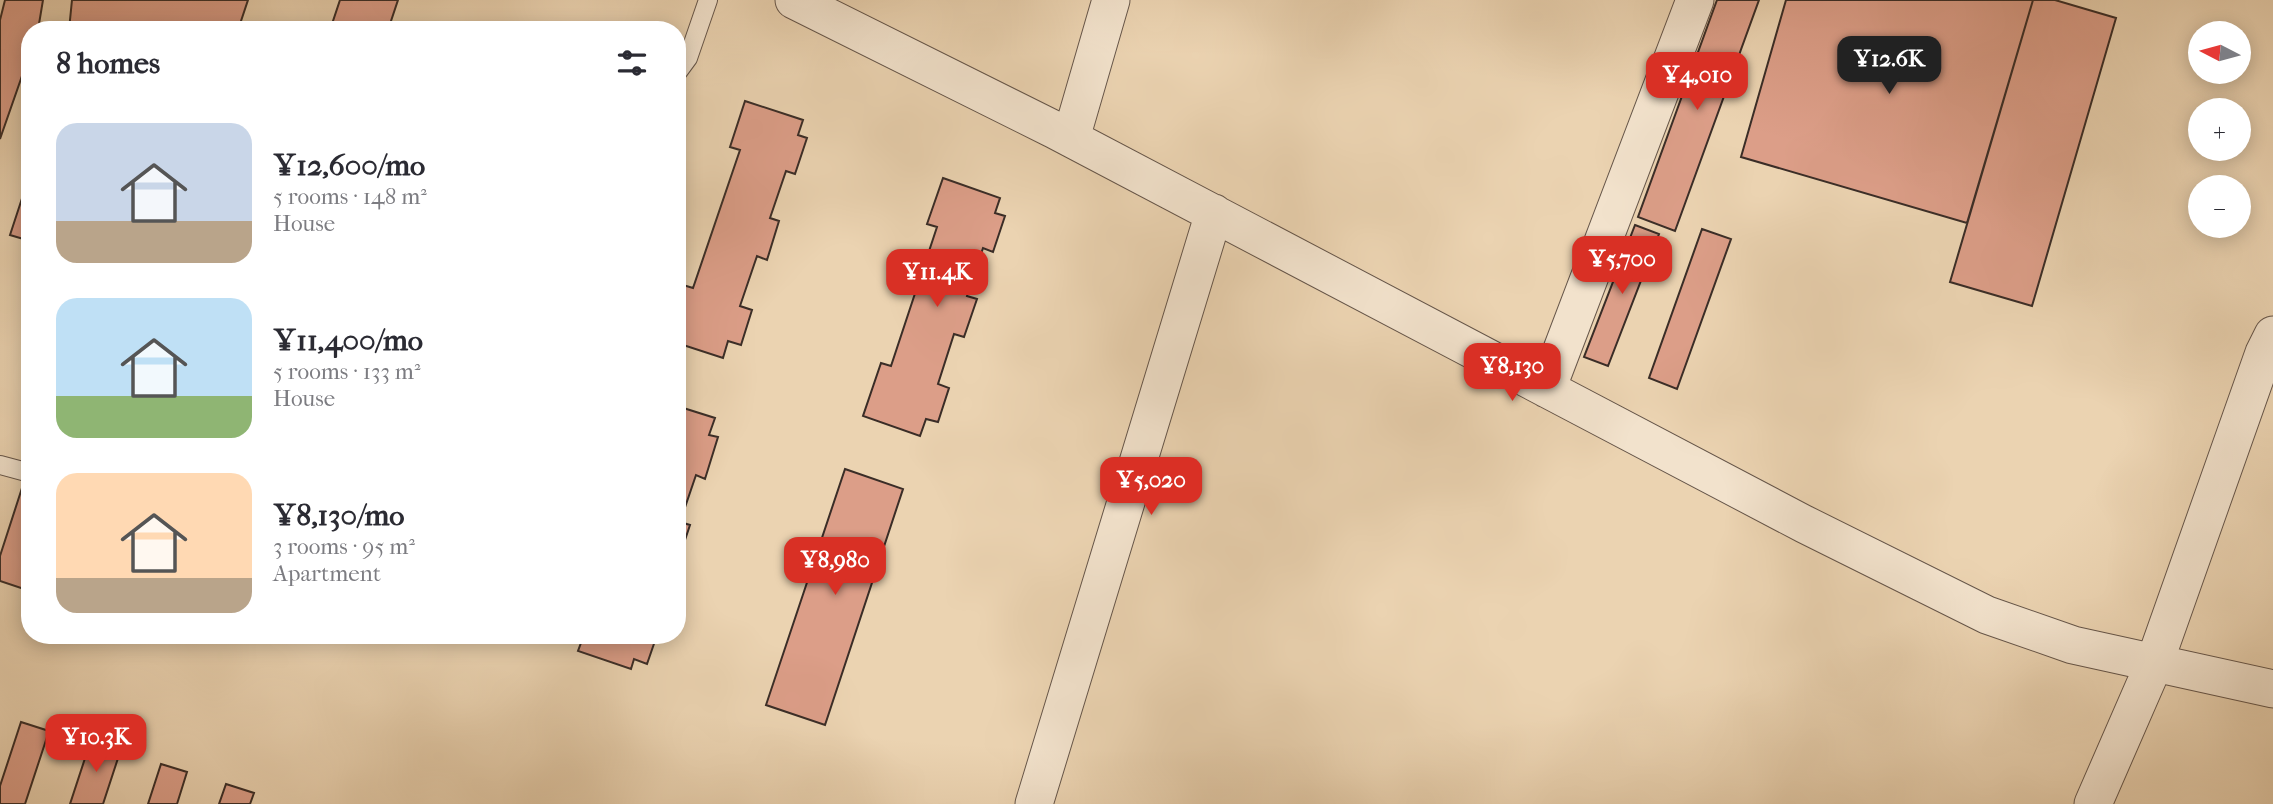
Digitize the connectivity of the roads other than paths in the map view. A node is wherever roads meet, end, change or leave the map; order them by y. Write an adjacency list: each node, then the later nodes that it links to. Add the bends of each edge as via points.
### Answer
1 (708, 0): 5 (lane)
2 (794, 0): 6 (street)
3 (1111, 0): 6 (street)
4 (1695, 0): 9 (street)
5 (686, 61)
6 (1071, 138): 7 (street)
7 (1214, 213): 9 (street); 14 (street)
8 (2273, 335): 12 (street)
9 (1547, 389): 12 (street, via 1987,615 2074,645)
10 (0, 465): 11 (lane)
11 (21, 471)
12 (2154, 664): 13 (street); 15 (street)
13 (2273, 690)
14 (1035, 804)
15 (2093, 804)

